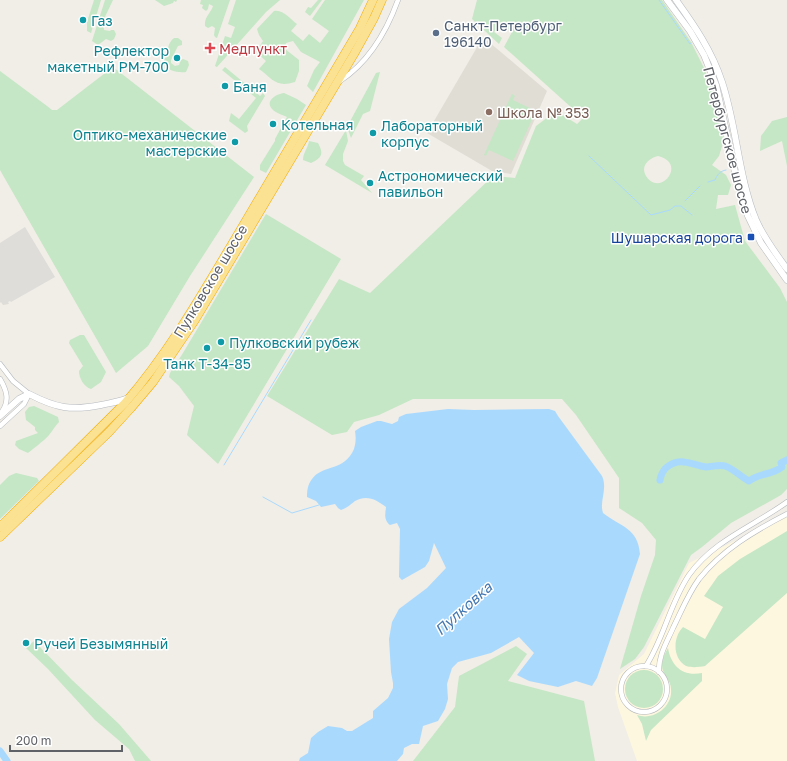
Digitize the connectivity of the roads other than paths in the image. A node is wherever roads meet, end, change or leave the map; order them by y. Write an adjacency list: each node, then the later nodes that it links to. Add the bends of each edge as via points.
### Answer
1 (373, 0): 13 (highway, Пулковское шоссе, via 360,28 266,180 177,335 155,367)
2 (382, 0): 6 (highway, Пулковское шоссе)
3 (398, 0): 6 (street, Пулковское шоссе, via 372,52)
4 (667, 0): 7 (main road, Петербургское шоссе, via 704,55 721,105 732,163 745,208 756,234)
5 (676, 0): 7 (main road, Петербургское шоссе, via 699,33 717,69 751,206)
6 (336, 83): 19 (highway, Пулковское шоссе, via 195,320 152,382 109,432)
7 (779, 264): 8 (main road, Петербургское шоссе); 9 (main road, Петербургское шоссе)
8 (787, 269)
9 (787, 280)
10 (0, 364): 12 (street, via 13,381)
11 (0, 379): 14 (street, via 7,397)
12 (29, 394): 13 (main road, via 54,405 73,409 117,402); 14 (main road); 15 (street, via 24,404)
13 (129, 397): 18 (highway, Пулковское шоссе)
14 (0, 415)
15 (0, 426)
16 (787, 502): 20 (street, via 722,543 689,575)
17 (787, 514): 21 (street, via 727,550 698,580 668,639 658,665)
18 (0, 526)
19 (0, 537)
20 (646, 666): 21 (street); 21 (street, via 632,670 622,684 624,700 636,711 650,712 664,702 667,686)
21 (659, 672)

